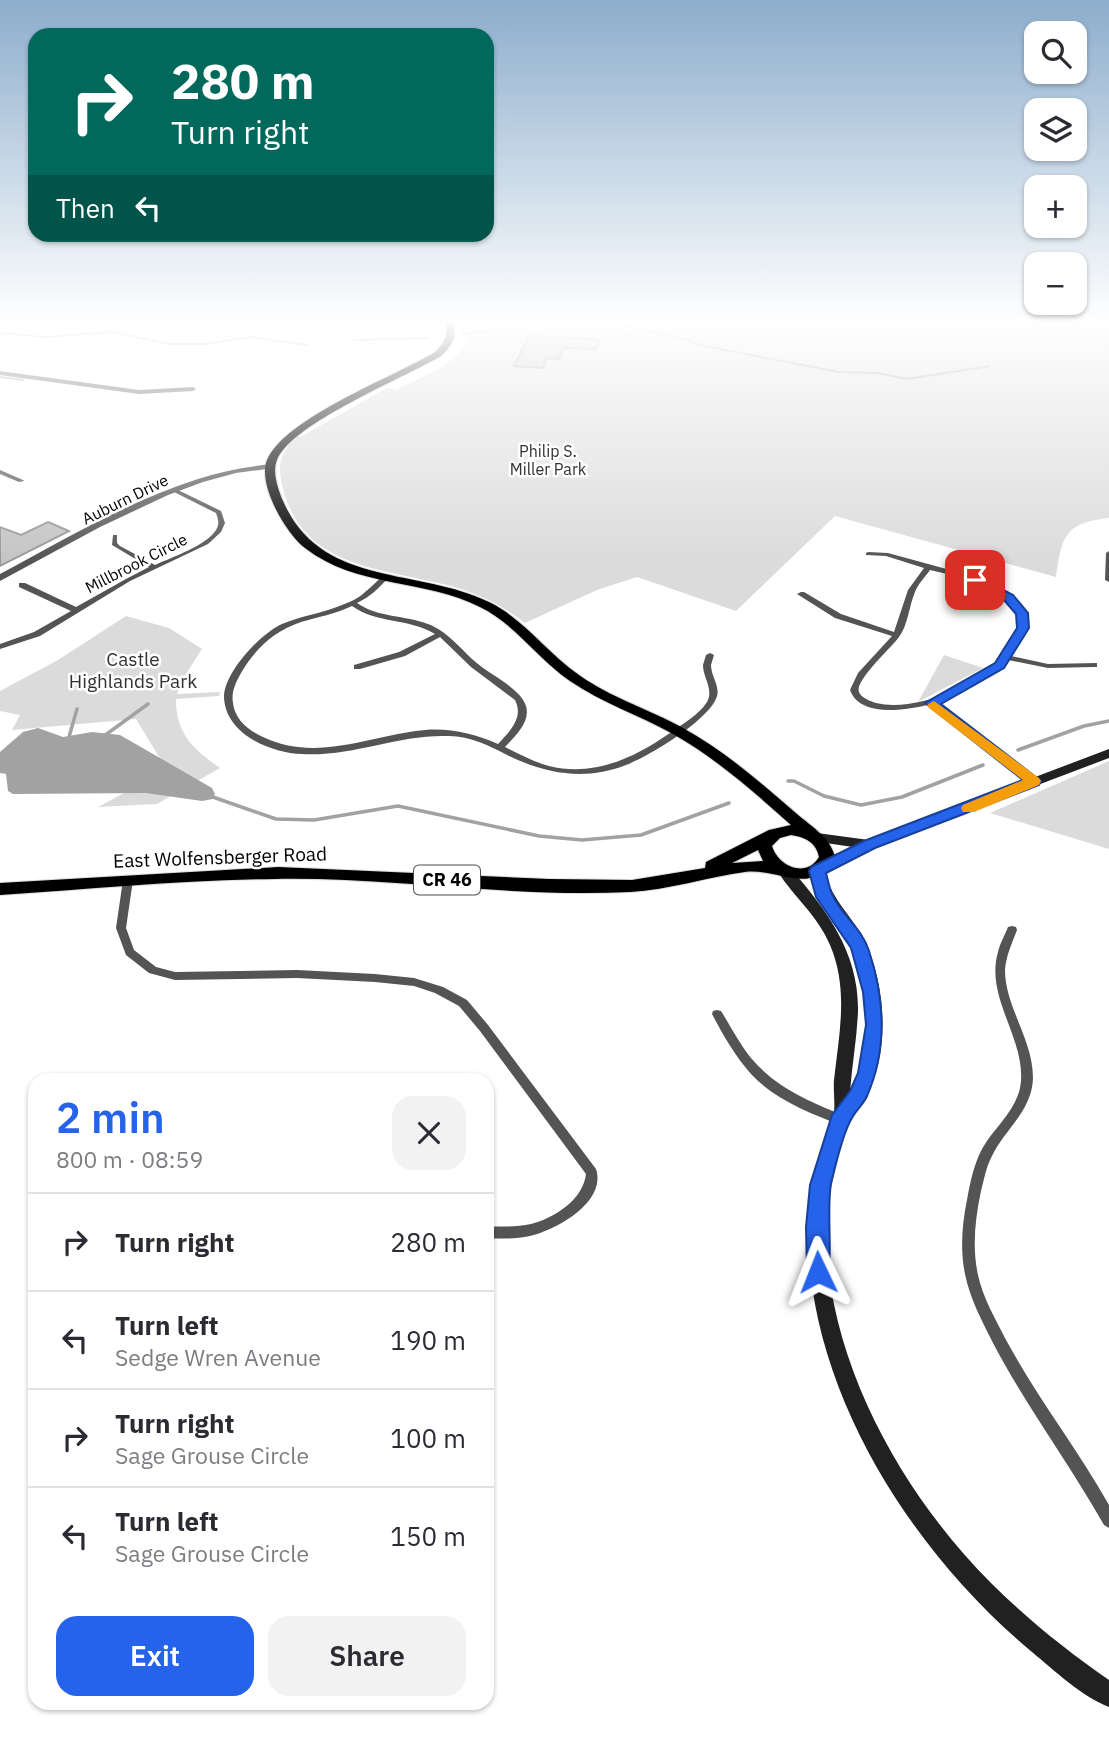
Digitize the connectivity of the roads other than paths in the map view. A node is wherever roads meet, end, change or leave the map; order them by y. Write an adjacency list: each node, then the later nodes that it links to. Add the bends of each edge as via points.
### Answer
1 (355, 399): 2 (main road, via 302,428 280,446)
2 (271, 466): 5 (street, Auburn Drive, via 216,474); 11 (main road, via 283,513 304,541 346,566)
3 (0, 472): 4 (street)
4 (21, 481)
5 (174, 490): 9 (street, Millbrook Circle, via 216,510 221,527 206,543); 12 (street, Auburn Drive)
6 (115, 536): 9 (street, via 114,544)
7 (1109, 553): 13 (street)
8 (868, 554): 10 (street, via 886,554)
9 (154, 567): 17 (street, Millbrook Circle)
10 (928, 567): 19 (street, via 912,590); 22 (street, via 988,585 1016,605 1024,622)
11 (385, 577): 16 (street); 26 (main road, via 484,604 516,624 578,681)
12 (0, 578)
13 (1109, 580)
14 (22, 586): 17 (street)
15 (800, 594): 19 (street, via 838,616)
16 (352, 603): 18 (street, via 372,615 423,625); 27 (street, via 287,624 254,646 229,691 230,709 240,727 269,744 310,752 442,733)
17 (76, 610): 20 (street, Millbrook Circle, via 37,634)
18 (440, 634): 24 (street, via 402,654); 27 (street, via 481,671 508,687 520,702 520,723)
19 (898, 635): 25 (street, via 862,675 855,694 873,705 894,709)
20 (0, 647)
21 (710, 655): 26 (street, via 707,667 714,697)
22 (1006, 657): 23 (street, via 1059,667); 25 (street, via 993,670)
23 (1094, 665)
24 (357, 667)
25 (931, 703): 29 (street)
26 (678, 730): 27 (street, via 641,757 600,770 551,769); 30 (main road)
27 (500, 747)
28 (1108, 753): 29 (main road)
29 (1034, 781): 33 (main road)
30 (751, 783): 31 (main road, via 769,812); 32 (main road)
31 (769, 837): 32 (main road, via 791,830); 34 (main road, via 764,854); 36 (main road, East Wolfensberger Road)
32 (814, 837): 33 (main road); 35 (main road, via 827,852)
33 (869, 845): 35 (main road)
34 (780, 869): 35 (main road, via 802,874); 36 (main road, East Wolfensberger Road, via 748,866); 41 (main road, via 827,921 844,965 849,1016)
35 (820, 869): 41 (main road, via 824,897 860,948 874,1009 867,1073)
36 (692, 875): 37 (main road, East Wolfensberger Road / CR 46, via 620,886 321,873)
37 (128, 880): 38 (main road, East Wolfensberger Road / CR 46); 42 (street, via 121,928 130,952 153,970 175,976 297,974 414,982 463,1003 592,1173 588,1195 568,1211 536,1228)
38 (0, 889)
39 (1012, 930): 43 (street, via 998,969 1027,1063 1026,1094 1015,1117 985,1156 969,1223 969,1255 974,1285 1006,1356)
40 (717, 1014): 41 (street, via 766,1082 794,1100)
41 (841, 1118): 44 (main road, via 821,1185 818,1272 832,1338 867,1432 903,1494 959,1566 1037,1643)
42 (494, 1231)
43 (1109, 1520)
44 (1109, 1695)

